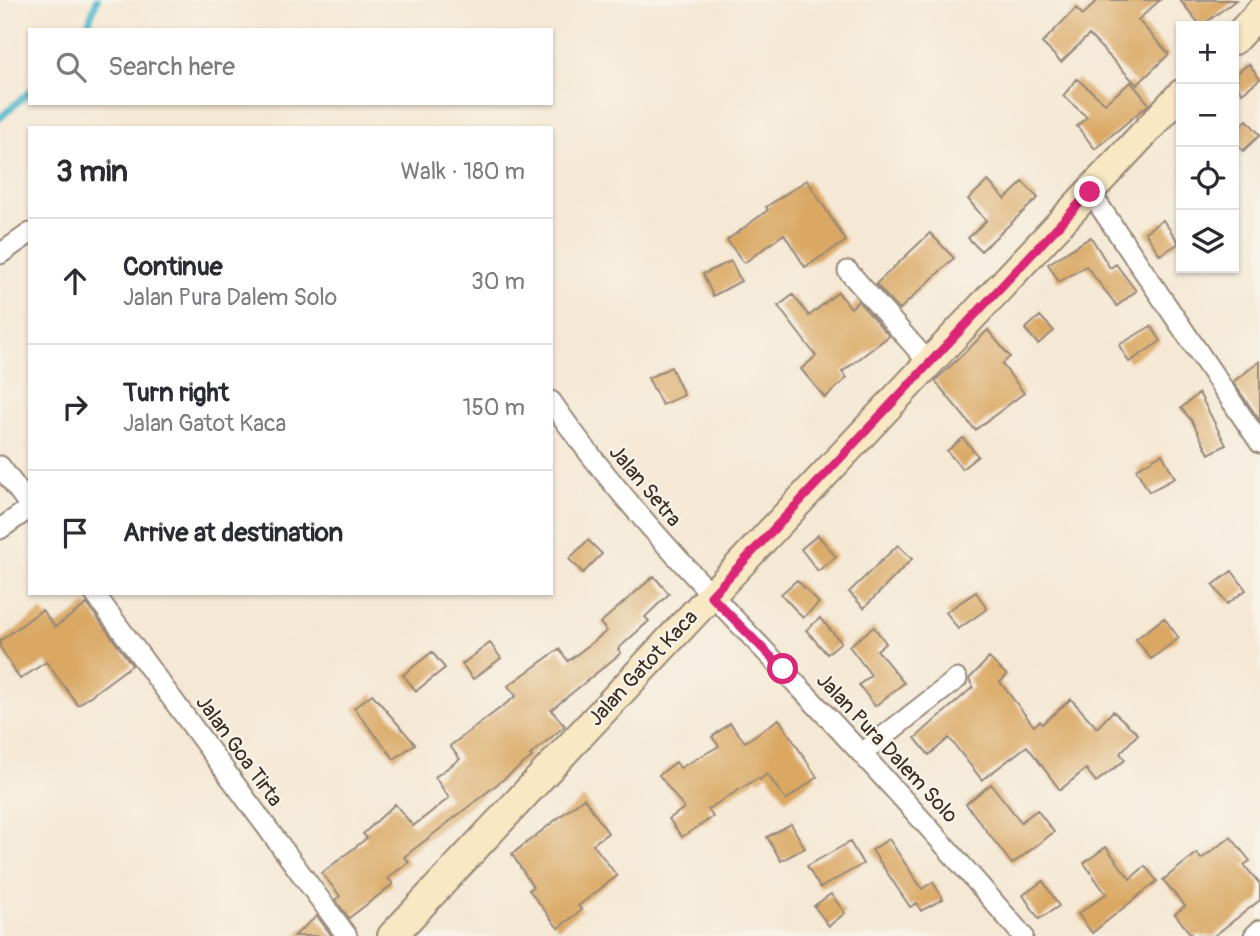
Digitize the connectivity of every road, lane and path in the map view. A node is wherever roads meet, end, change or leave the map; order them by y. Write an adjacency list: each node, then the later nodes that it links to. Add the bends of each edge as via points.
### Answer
1 (1260, 12): 2 (main road)
2 (1239, 35)
3 (1176, 99): 4 (main road, Jalan Gatot Kaca)
4 (1090, 192): 8 (main road, Jalan Gatot Kaca); 10 (street)
5 (28, 234): 6 (street)
6 (0, 254)
7 (848, 271): 8 (street)
8 (929, 363): 16 (main road, Jalan Gatot Kaca)
9 (553, 404): 16 (street, Jalan Setra, via 600,469)
10 (1260, 443)
11 (0, 466): 12 (street)
12 (28, 504)
13 (28, 508): 14 (street)
14 (0, 529)
15 (95, 595): 20 (street, Jalan Goa Tirta)
16 (711, 596): 18 (street, Jalan Pura Dalem Solo); 21 (main road, Jalan Gatot Kaca)
17 (957, 680): 18 (street)
18 (862, 753): 22 (street, Jalan Pura Dalem Solo)
19 (1260, 930): 23 (street)
20 (347, 936)
21 (392, 936)
22 (1023, 936)
23 (1254, 936)

